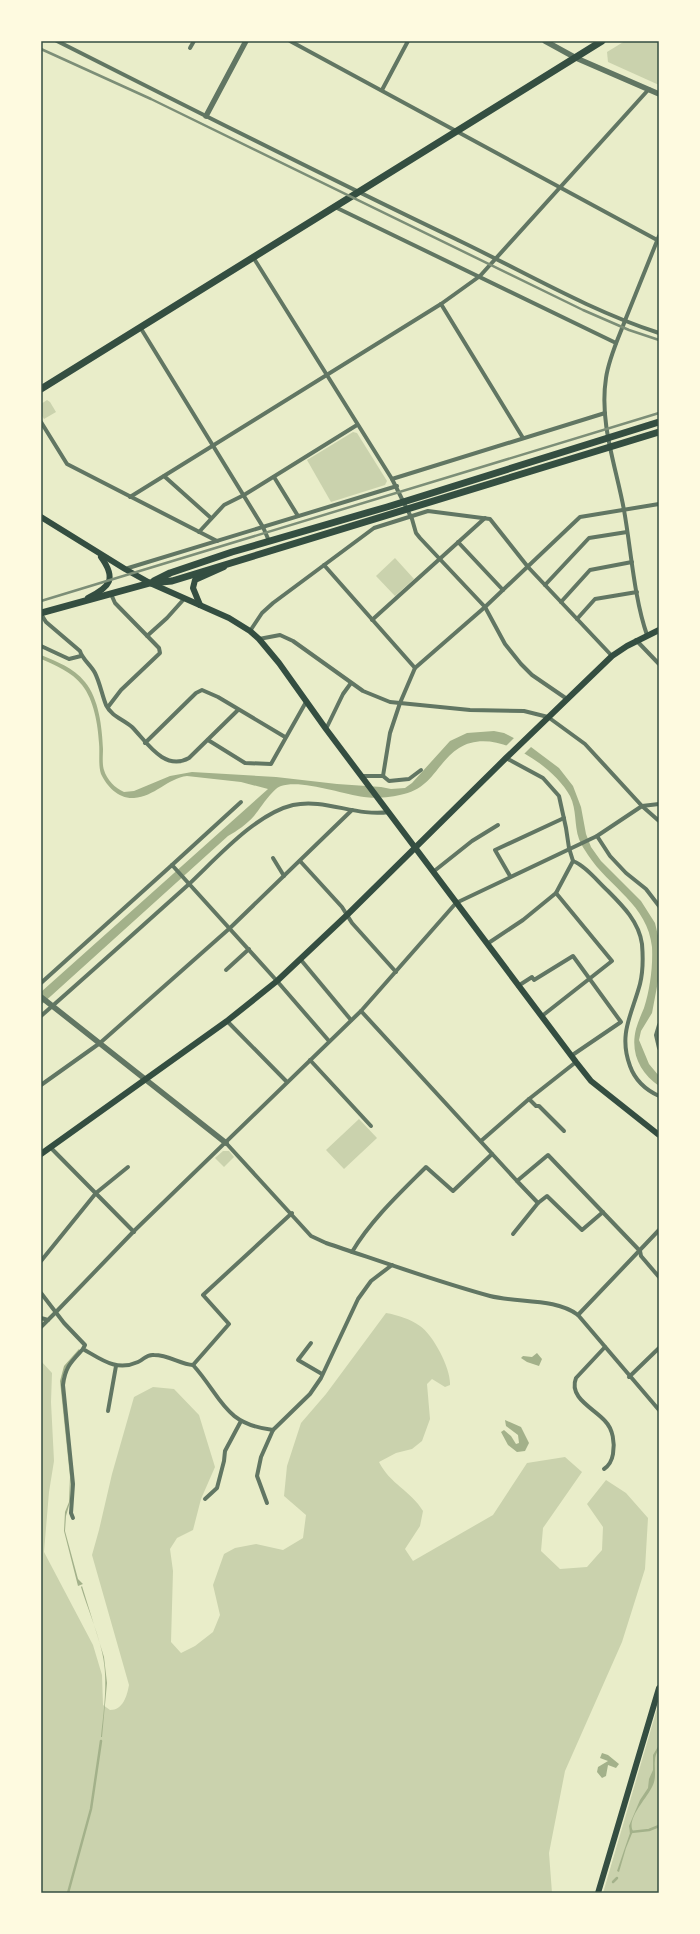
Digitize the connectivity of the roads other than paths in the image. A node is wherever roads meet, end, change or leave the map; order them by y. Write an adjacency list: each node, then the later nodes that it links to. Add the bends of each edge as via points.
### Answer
1 (57, 41): 13 (street)
2 (194, 41): 8 (street)
3 (246, 41): 13 (street)
4 (290, 41): 11 (street)
5 (408, 41): 11 (street)
6 (545, 41): 9 (street)
7 (602, 41): 9 (main road)
8 (190, 48)
9 (576, 58): 10 (street); 14 (main road)
10 (649, 89): 12 (street); 15 (street)
11 (382, 90): 14 (street)
12 (659, 94)
13 (206, 116): 16 (street)
14 (457, 131): 15 (street); 16 (main road)
15 (560, 188): 19 (street); 21 (street)
16 (358, 192): 17 (main road); 21 (street)
17 (335, 207): 20 (main road); 22 (street)
18 (659, 236): 19 (street)
19 (658, 241): 24 (street)
20 (253, 257): 25 (main road); 28 (street)
21 (495, 258): 22 (street); 24 (street)
22 (480, 276): 23 (street); 27 (street)
23 (441, 304): 28 (street); 35 (street)
24 (625, 322): 26 (street); 27 (street)
25 (140, 327): 29 (main road); 37 (street)
26 (659, 333)
27 (616, 343): 30 (street, via 606,377)
28 (327, 375): 33 (street); 37 (street)
29 (41, 389)
30 (605, 413): 35 (street); 36 (street)
31 (41, 422): 44 (street, via 67,464)
32 (659, 422): 36 (main road)
33 (357, 425): 40 (street); 41 (street)
34 (659, 432): 38 (main road)
35 (523, 438): 41 (street)
36 (608, 438): 38 (street); 45 (main road)
37 (213, 445): 39 (street); 43 (street)
38 (610, 446): 47 (main road); 48 (street)
39 (164, 476): 44 (street); 52 (street)
40 (274, 477): 43 (street); 49 (street)
41 (392, 479): 42 (street)
42 (397, 486): 45 (street); 49 (street)
43 (244, 495): 52 (street, via 224,505); 54 (street)
44 (130, 497): 55 (street)
45 (402, 502): 47 (street); 58 (main road)
46 (659, 504): 48 (street)
47 (406, 509): 51 (street); 63 (main road)
48 (624, 510): 56 (street); 65 (street, via 580,517)
49 (298, 516): 54 (street)
50 (41, 517): 60 (main road)
51 (411, 517): 53 (street, via 428,511); 61 (street, via 416,533); 64 (street, via 374,528)
52 (211, 518): 55 (street)
53 (485, 518): 59 (street); 65 (street, via 490,519)
54 (263, 527): 57 (street); 58 (street)
55 (199, 532): 57 (street)
56 (627, 532): 62 (street); 68 (street, via 590,538)
57 (217, 541): 66 (street)
58 (269, 541): 67 (main road, via 170,572)
59 (458, 542): 61 (street); 69 (street)
60 (100, 555): 66 (main road); 74 (main road, via 108,570 108,585 103,591)
61 (440, 559): 76 (street); 79 (street)
62 (632, 562): 70 (street); 73 (street, via 590,570)
63 (232, 563): 67 (main road, via 172,580); 75 (main road, via 195,580 193,588)
64 (324, 565): 79 (street); 81 (street, via 267,608)
65 (528, 567): 68 (street); 69 (street)
66 (124, 570): 67 (main road)
67 (150, 583): 71 (main road); 72 (main road)
68 (545, 585): 73 (street)
69 (503, 590): 76 (street)
70 (637, 592): 78 (street, via 596,599); 82 (street)
71 (111, 594): 74 (main road); 83 (street, via 115,603)
72 (184, 599): 75 (main road); 83 (street)
73 (561, 602): 78 (street)
74 (76, 604): 77 (main road)
75 (200, 605): 81 (main road)
76 (485, 607): 90 (street); 92 (street, via 505,644 520,664)
77 (41, 613): 87 (street, via 46,622 80,651)
78 (576, 619): 88 (street)
79 (372, 620): 90 (street)
80 (659, 630): 82 (main road)
81 (250, 631): 84 (main road)
82 (647, 635): 85 (main road)
83 (147, 636): 95 (street, via 159,648 160,653 121,690)
84 (258, 639): 91 (street, via 280,635 293,641); 93 (main road, via 279,663)
85 (636, 640): 88 (main road); 89 (street)
86 (41, 646): 87 (street, via 69,659)
87 (81, 656): 95 (street, via 95,672)
88 (612, 656): 92 (main road)
89 (659, 664)
90 (415, 668): 94 (street)
91 (351, 683): 94 (street, via 378,698); 98 (street)
92 (567, 699): 97 (main road)
93 (306, 702): 98 (main road); 99 (street)
94 (400, 703): 97 (street, via 470,710 524,711); 104 (street, via 390,733)
95 (108, 707): 101 (street, via 113,715 133,728)
96 (238, 710): 99 (street); 100 (street); 101 (street, via 218,697 205,691 198,691)
97 (548, 717): 102 (main road); 108 (street, via 590,749)
98 (326, 729): 105 (main road)
99 (284, 737): 100 (street, via 273,763 265,765 245,763)
100 (208, 740): 101 (street, via 189,758 179,761 167,760)
101 (145, 743)
102 (507, 757): 111 (street, via 549,783 559,796); 115 (main road)
103 (421, 770): 104 (street, via 409,779 389,781)
104 (383, 776): 105 (street)
105 (363, 778): 110 (main road)
106 (241, 802): 120 (street)
107 (659, 804): 108 (street)
108 (642, 806): 112 (street); 114 (street)
109 (352, 810): 110 (street, via 372,814); 118 (street); 124 (street, via 318,803 293,805 269,815)
110 (387, 810): 115 (main road)
111 (564, 818): 116 (street); 123 (street, via 495,850)
112 (659, 821)
113 (498, 825): 121 (street, via 472,841)
114 (596, 836): 116 (street); 127 (street, via 610,856 646,889)
115 (415, 848): 121 (main road); 128 (main road)
116 (570, 848): 119 (street); 123 (street)
117 (273, 858): 122 (street)
118 (300, 861): 122 (street); 128 (street)
119 (573, 861): 125 (street); 148 (street, via 625,908 640,936 641,982)
120 (173, 866): 124 (street); 137 (street)
121 (433, 872): 126 (main road)
122 (284, 876): 129 (street)
123 (510, 876): 126 (street)
124 (188, 882): 129 (street); 140 (street)
125 (556, 893): 130 (street); 135 (street, via 612,961)
126 (456, 903): 130 (main road); 134 (street)
127 (659, 906)
128 (347, 915): 132 (main road); 134 (street, via 352,924)
129 (230, 928): 131 (street); 150 (street)
130 (487, 944): 138 (main road)
131 (249, 950): 133 (street); 136 (street)
132 (301, 960): 136 (main road); 144 (street)
133 (226, 970)
134 (396, 972): 141 (street)
135 (590, 978): 138 (street, via 573,956 534,980 532,976); 143 (street); 146 (street)
136 (277, 981): 145 (main road); 149 (street)
137 (41, 983)
138 (518, 986): 143 (main road)
139 (41, 997): 140 (street)
140 (51, 1005): 142 (street); 150 (street)
141 (361, 1011): 144 (street); 163 (street)
142 (41, 1016)
143 (542, 1016): 152 (main road)
144 (351, 1020): 149 (street)
145 (227, 1021): 155 (main road); 156 (street)
146 (621, 1022): 148 (street); 152 (street)
147 (659, 1025): 151 (street, via 656,1036)
148 (626, 1026): 158 (street, via 624,1048 632,1074 640,1084)
149 (329, 1042): 153 (street)
150 (100, 1043): 155 (street); 157 (street)
151 (659, 1048)
152 (572, 1056): 154 (main road)
153 (310, 1060): 156 (street); 160 (street)
154 (576, 1062): 159 (street); 162 (main road, via 591,1081)
155 (146, 1078): 164 (street); 165 (main road)
156 (287, 1082): 164 (street)
157 (41, 1085)
158 (659, 1096)
159 (529, 1099): 161 (street); 163 (street)
160 (371, 1126)
161 (564, 1131)
162 (659, 1135)
163 (481, 1141): 167 (street)
164 (226, 1143): 173 (street); 175 (street)
165 (50, 1147): 166 (main road); 170 (street)
166 (41, 1154)
167 (492, 1154): 169 (street); 178 (street, via 453,1191 426,1167 388,1206)
168 (128, 1167): 170 (street)
169 (517, 1181): 171 (street); 172 (street, via 548,1155)
170 (96, 1193): 175 (street); 179 (street)
171 (538, 1203): 172 (street, via 547,1196 582,1230); 176 (street)
172 (603, 1212): 177 (street)
173 (292, 1213): 178 (street, via 311,1236); 192 (street, via 203,1296 229,1324)
174 (659, 1230): 177 (street)
175 (134, 1232): 183 (street)
176 (513, 1234)
177 (640, 1251): 181 (street, via 641,1256); 184 (street)
178 (352, 1252): 180 (street)
179 (41, 1261)
180 (392, 1266): 184 (street, via 493,1296 562,1306); 194 (street, via 371,1281 358,1299)
181 (659, 1277)
182 (41, 1293): 183 (street)
183 (56, 1312): 186 (street); 191 (street, via 85,1344)
184 (578, 1315): 189 (street)
185 (41, 1318): 186 (street)
186 (48, 1320): 187 (street)
187 (41, 1327)
188 (311, 1343): 194 (street, via 298,1360)
189 (605, 1347): 195 (street); 200 (street, via 574,1383 578,1395 606,1422 613,1439 612,1458)
190 (659, 1348): 195 (street)
191 (83, 1349): 193 (street, via 103,1362); 203 (street, via 65,1372 63,1385 73,1484)
192 (194, 1365): 193 (street, via 186,1365 154,1354 147,1355 138,1362); 198 (street, via 219,1400)
193 (116, 1366): 197 (street)
194 (322, 1374): 199 (street, via 310,1394)
195 (629, 1377): 196 (street)
196 (659, 1410)
197 (108, 1412)
198 (241, 1421): 199 (street, via 252,1427); 201 (street, via 224,1453 217,1488)
199 (273, 1430): 202 (street, via 261,1457 257,1476)
200 (604, 1469)
201 (204, 1499)
202 (267, 1503)
203 (73, 1518)
204 (659, 1688): 205 (main road)
205 (598, 1893)

